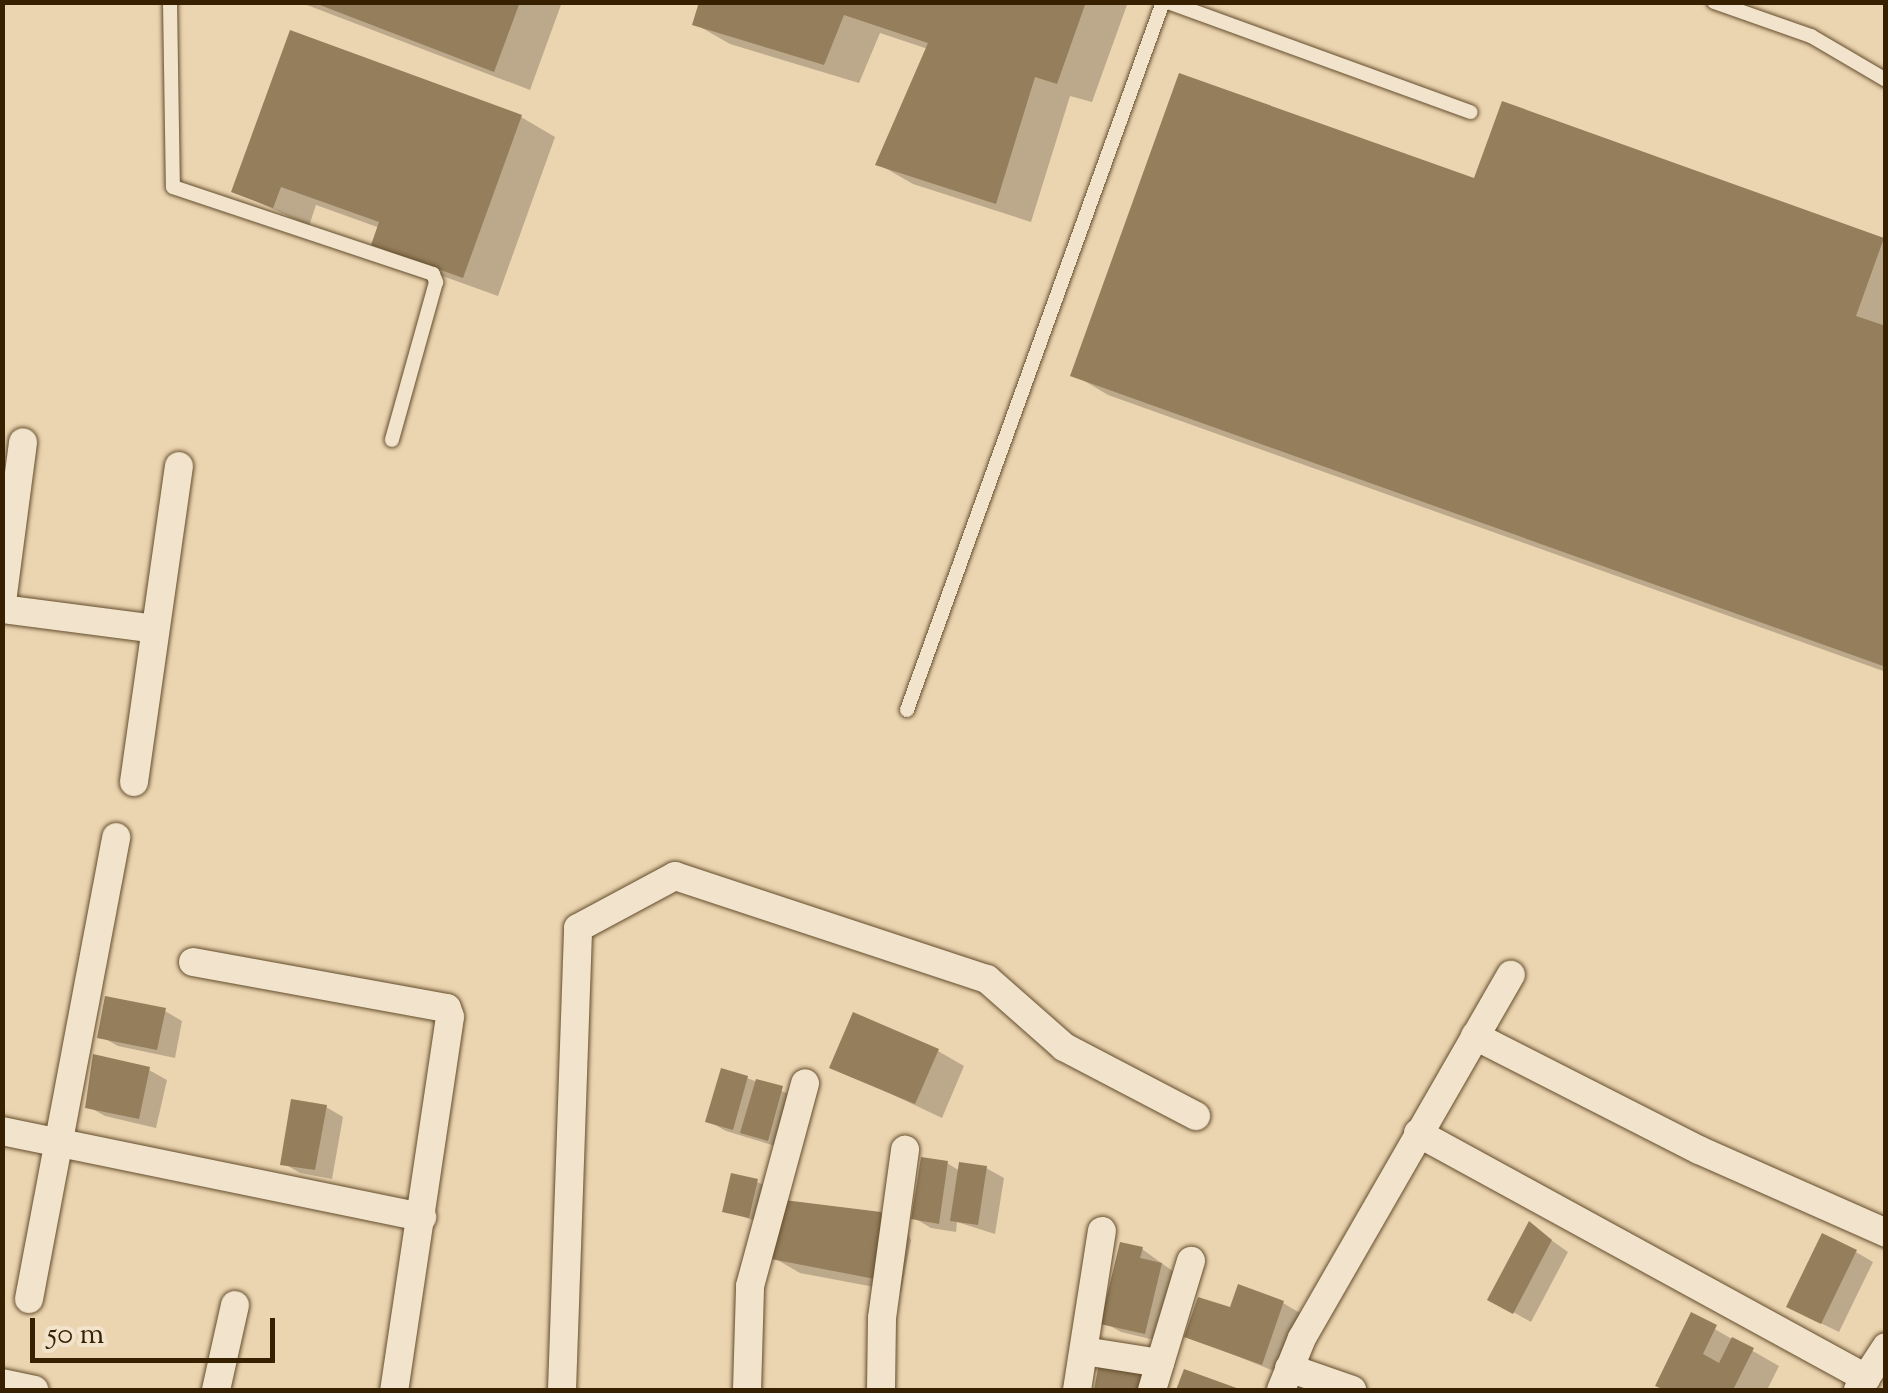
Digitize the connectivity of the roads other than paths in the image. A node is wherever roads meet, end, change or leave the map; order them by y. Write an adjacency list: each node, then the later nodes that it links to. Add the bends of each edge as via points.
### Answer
1 (170, 2): 6 (lane, via 173,187 433,274)
2 (1166, 2): 5 (lane); 11 (lane)
3 (1714, 2): 4 (lane, via 1811,36)
4 (1886, 80)
5 (1471, 112)
6 (392, 440)
7 (24, 442): 9 (street)
8 (179, 466): 10 (street)
9 (2, 605): 10 (street)
10 (155, 630): 12 (street)
11 (907, 710)
12 (134, 782)
13 (116, 837): 21 (street)
14 (193, 962): 23 (street, via 448,1008)
15 (1511, 975): 16 (street)
16 (1475, 1036): 20 (street); 25 (street, via 1699,1150)
17 (805, 1083): 39 (street, via 750,1286)
18 (1196, 1116): 38 (street, via 1064,1047 987,979 675,876 578,928)
19 (2, 1131): 21 (street)
20 (1418, 1133): 32 (street); 34 (street)
21 (61, 1144): 23 (street); 27 (street)
22 (905, 1150): 40 (street, via 882,1318)
23 (422, 1217): 37 (street)
24 (1102, 1231): 30 (street)
25 (1886, 1233)
26 (1191, 1262): 31 (street)
27 (29, 1299)
28 (235, 1305): 36 (street)
29 (1886, 1347): 34 (street)
30 (1084, 1351): 31 (street); 41 (street)
31 (1156, 1377)
32 (1285, 1379): 42 (street)
33 (2, 1383): 35 (street)
34 (1862, 1384)
35 (34, 1390)
36 (216, 1390)
37 (394, 1390)
38 (562, 1390)
39 (747, 1390)
40 (881, 1390)
41 (1078, 1390)
42 (1352, 1390)

